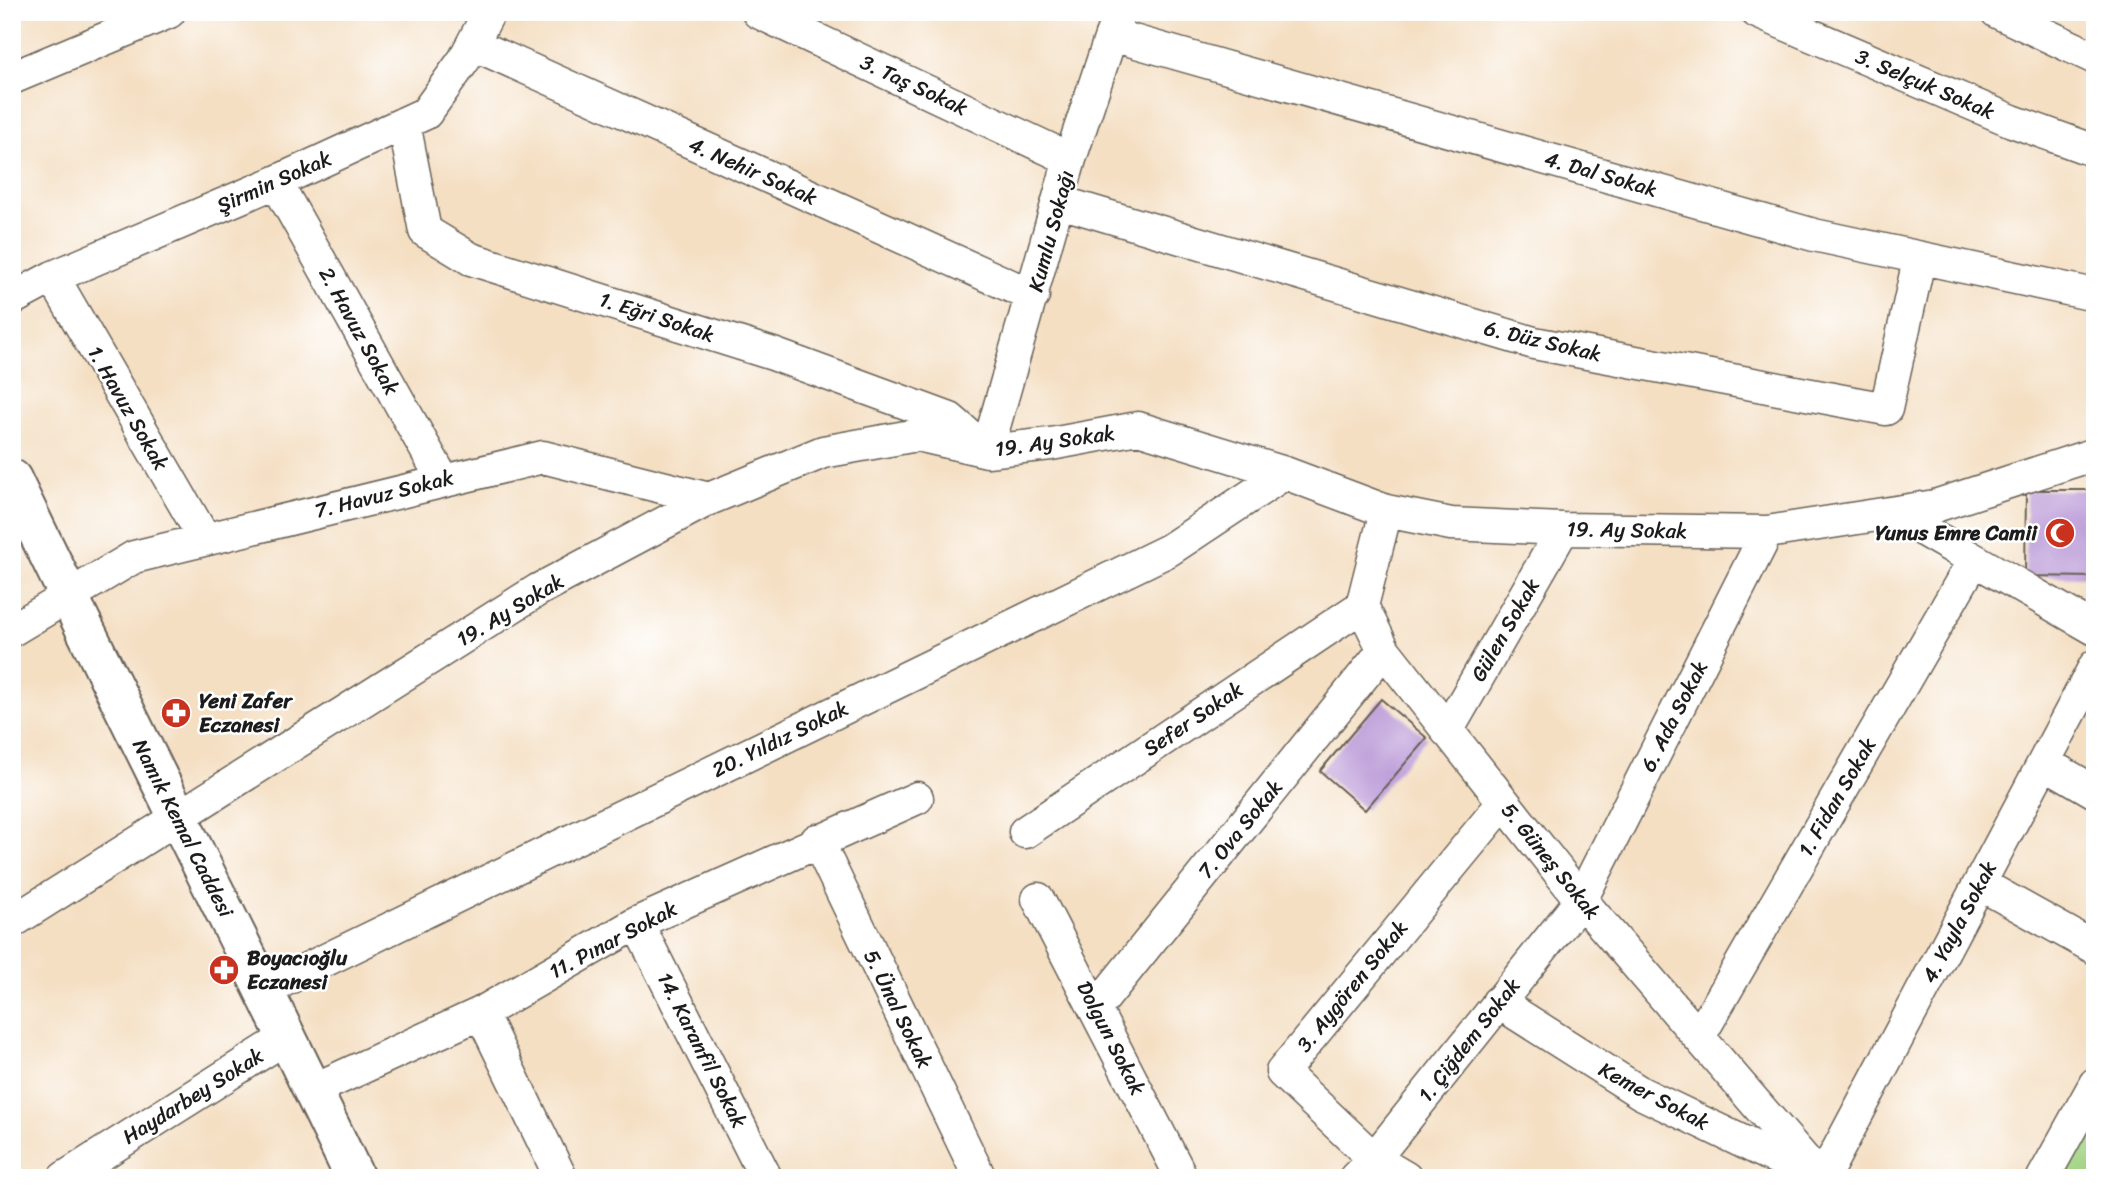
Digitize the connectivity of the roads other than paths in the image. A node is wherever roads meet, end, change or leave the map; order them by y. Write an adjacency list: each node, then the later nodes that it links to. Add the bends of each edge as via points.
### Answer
1 (169, 12): 9 (street)
2 (489, 12): 7 (street, Şirmin Sokak)
3 (758, 12): 12 (street, 3. Taş Sokak)
4 (1757, 12): 11 (street, 3. Selçuk Sokak, via 2012,121)
5 (1997, 12): 8 (street)
6 (1116, 24): 12 (street, Kumlu Sokağı); 15 (street, 4. Dal Sokak, via 1814,235)
7 (473, 44): 10 (street, Şirmin Sokak, via 426,113); 17 (street, 4. Nehir Sokak)
8 (2095, 58)
9 (12, 78)
10 (404, 123): 13 (street, Şirmin Sokak); 20 (street, 1. Eğri Sokak, via 425,231 471,259 773,354 950,419)
11 (2095, 151)
12 (1070, 159): 14 (street, Kumlu Sokağı)
13 (276, 182): 16 (street, Şirmin Sokak); 24 (street, 2. Havuz Sokak)
14 (1060, 202): 15 (street, 6. Düz Sokak, via 1534,343 1886,409); 17 (street, Kumlu Sokağı)
15 (1919, 260): 18 (street, 4. Dal Sokak)
16 (53, 277): 19 (street, Şirmin Sokak); 30 (street, 1. Havuz Sokak)
17 (1033, 296): 20 (street, Kumlu Sokağı)
18 (2095, 296)
19 (12, 299)
20 (987, 451): 22 (street, 19. Ay Sokak, via 1138,428); 25 (street, 19. Ay Sokak, via 917,435 823,452)
21 (2095, 454): 27 (street, 19. Ay Sokak, via 1935,506)
22 (1285, 473): 26 (street, 19. Ay Sokak); 52 (street, 20. Yıldız Sokak, via 1169,550)
23 (12, 479): 32 (street, Namık Kemal Caddesi)
24 (443, 480): 25 (street, 7. Havuz Sokak, via 543,457); 30 (street, 7. Havuz Sokak)
25 (709, 499): 43 (street, 19. Ay Sokak, via 538,590)
26 (1386, 511): 28 (street, 19. Ay Sokak, via 1451,524); 33 (street)
27 (1893, 513): 29 (street, 19. Ay Sokak); 31 (street)
28 (1563, 529): 29 (street, 19. Ay Sokak); 38 (street, Gülen Sokak)
29 (1767, 532): 48 (street, 6. Ada Sokak)
30 (204, 538): 32 (street, 7. Havuz Sokak, via 134,557)
31 (1974, 560): 34 (street); 56 (street, 1. Fidan Sokak)
32 (67, 594): 35 (street, 7. Havuz Sokak); 43 (street, Namık Kemal Caddesi)
33 (1362, 606): 36 (street, 5. Güneş Sokak); 44 (street, Sefer Sokak)
34 (2095, 629)
35 (12, 630)
36 (1384, 650): 38 (street, 5. Güneş Sokak); 54 (street, 7. Ova Sokak)
37 (2095, 666): 39 (street, 4. Yayla Sokak)
38 (1447, 731): 42 (street, 5. Güneş Sokak)
39 (2045, 763): 40 (street); 46 (street, 4. Yayla Sokak)
40 (2095, 792)
41 (917, 798): 45 (street, 11. Pınar Sokak)
42 (1503, 803): 48 (street, 5. Güneş Sokak); 60 (street, 3. Aygören Sokak, via 1282,1072)
43 (178, 821): 49 (street, 19. Ay Sokak); 52 (street, Namık Kemal Caddesi)
44 (1025, 832)
45 (817, 840): 50 (street, 11. Pınar Sokak); 65 (street, 5. Ünal Sokak)
46 (1980, 884): 51 (street); 68 (street, 4. Yayla Sokak)
47 (1038, 899): 54 (street, Dolgun Sokak)
48 (1581, 900): 53 (street, 1. Çiğdem Sokak); 56 (street, 5. Güneş Sokak)
49 (12, 922)
50 (637, 923): 55 (street, 11. Pınar Sokak); 64 (street, 14. Karanfil Sokak)
51 (2095, 947)
52 (266, 989): 57 (street, Namık Kemal Caddesi)
53 (1498, 1002): 60 (street, 1. Çiğdem Sokak); 68 (street, Kemer Sokak, via 1641,1093)
54 (1096, 1008): 66 (street, Dolgun Sokak)
55 (481, 1013): 59 (street, 11. Pınar Sokak); 63 (street)
56 (1700, 1035): 68 (street, 5. Güneş Sokak)
57 (287, 1037): 59 (street, Namık Kemal Caddesi); 61 (street, Haydarbey Sokak)
58 (2095, 1084): 69 (street)
59 (313, 1090): 62 (street, Namık Kemal Caddesi)
60 (1365, 1168): 67 (street)
61 (64, 1178)
62 (355, 1178)
63 (561, 1178)
64 (766, 1178)
65 (980, 1178)
66 (1182, 1178)
67 (1405, 1178)
68 (1820, 1178)
69 (2043, 1178)

